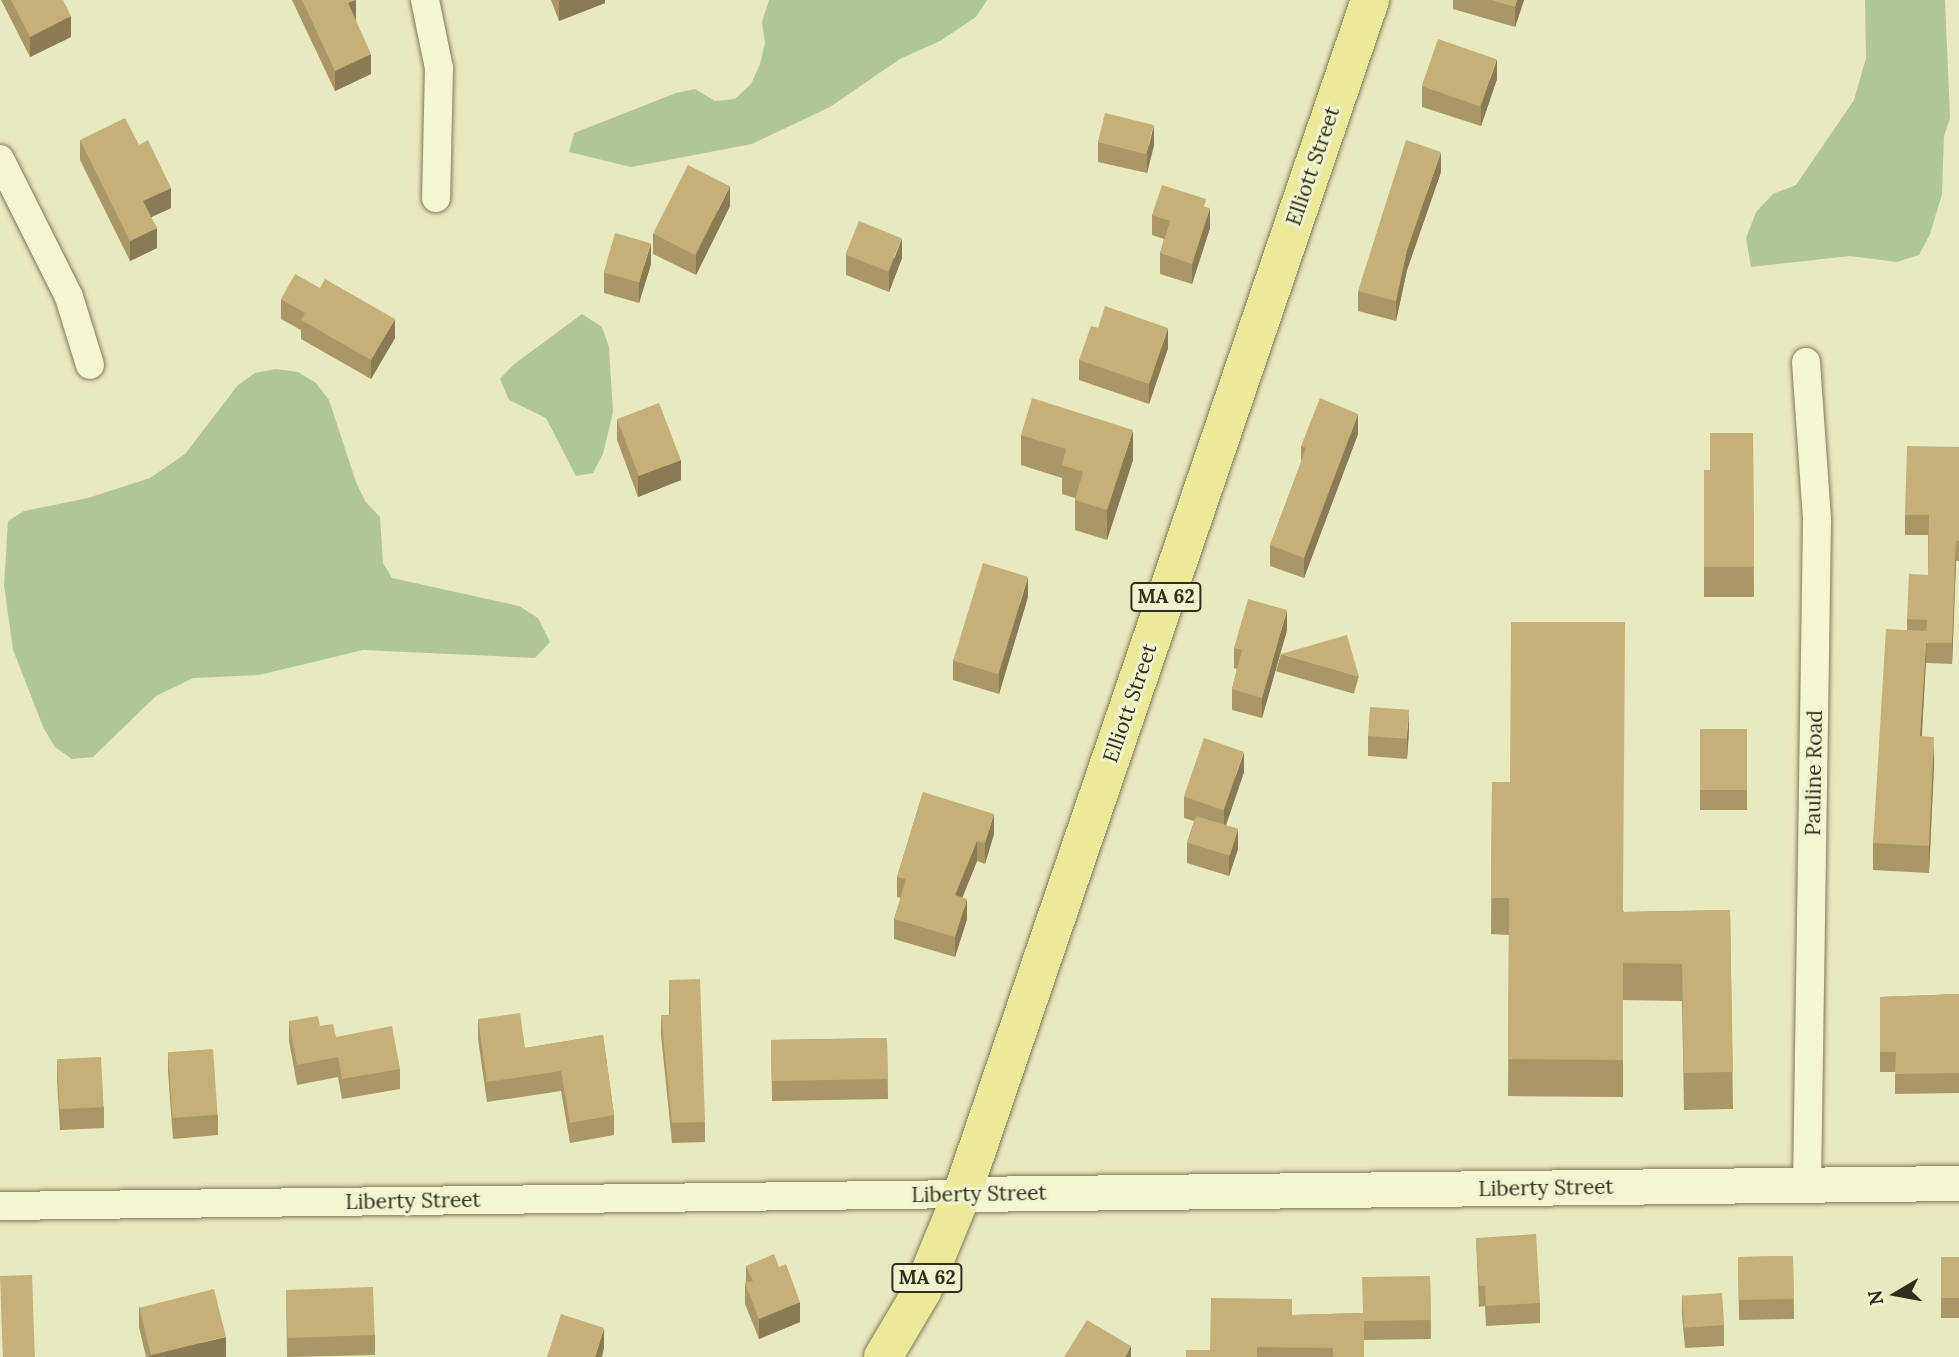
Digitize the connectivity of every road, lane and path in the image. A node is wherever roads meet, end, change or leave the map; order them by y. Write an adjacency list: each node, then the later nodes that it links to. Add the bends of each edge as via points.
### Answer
1 (425, 0): 4 (street, via 439,68)
2 (1370, 0): 9 (main road, Elliott Street / MA 62)
3 (0, 159): 6 (street, via 69,297)
4 (436, 198)
5 (1806, 362): 8 (street, Pauline Road, via 1817,520)
6 (90, 365)
7 (1959, 1183): 8 (street, Liberty Street)
8 (1807, 1185): 9 (street, Liberty Street)
9 (962, 1194): 10 (street, Liberty Street); 11 (main road, Elliott Street / MA 62, via 922,1291)
10 (0, 1206)
11 (883, 1357)

